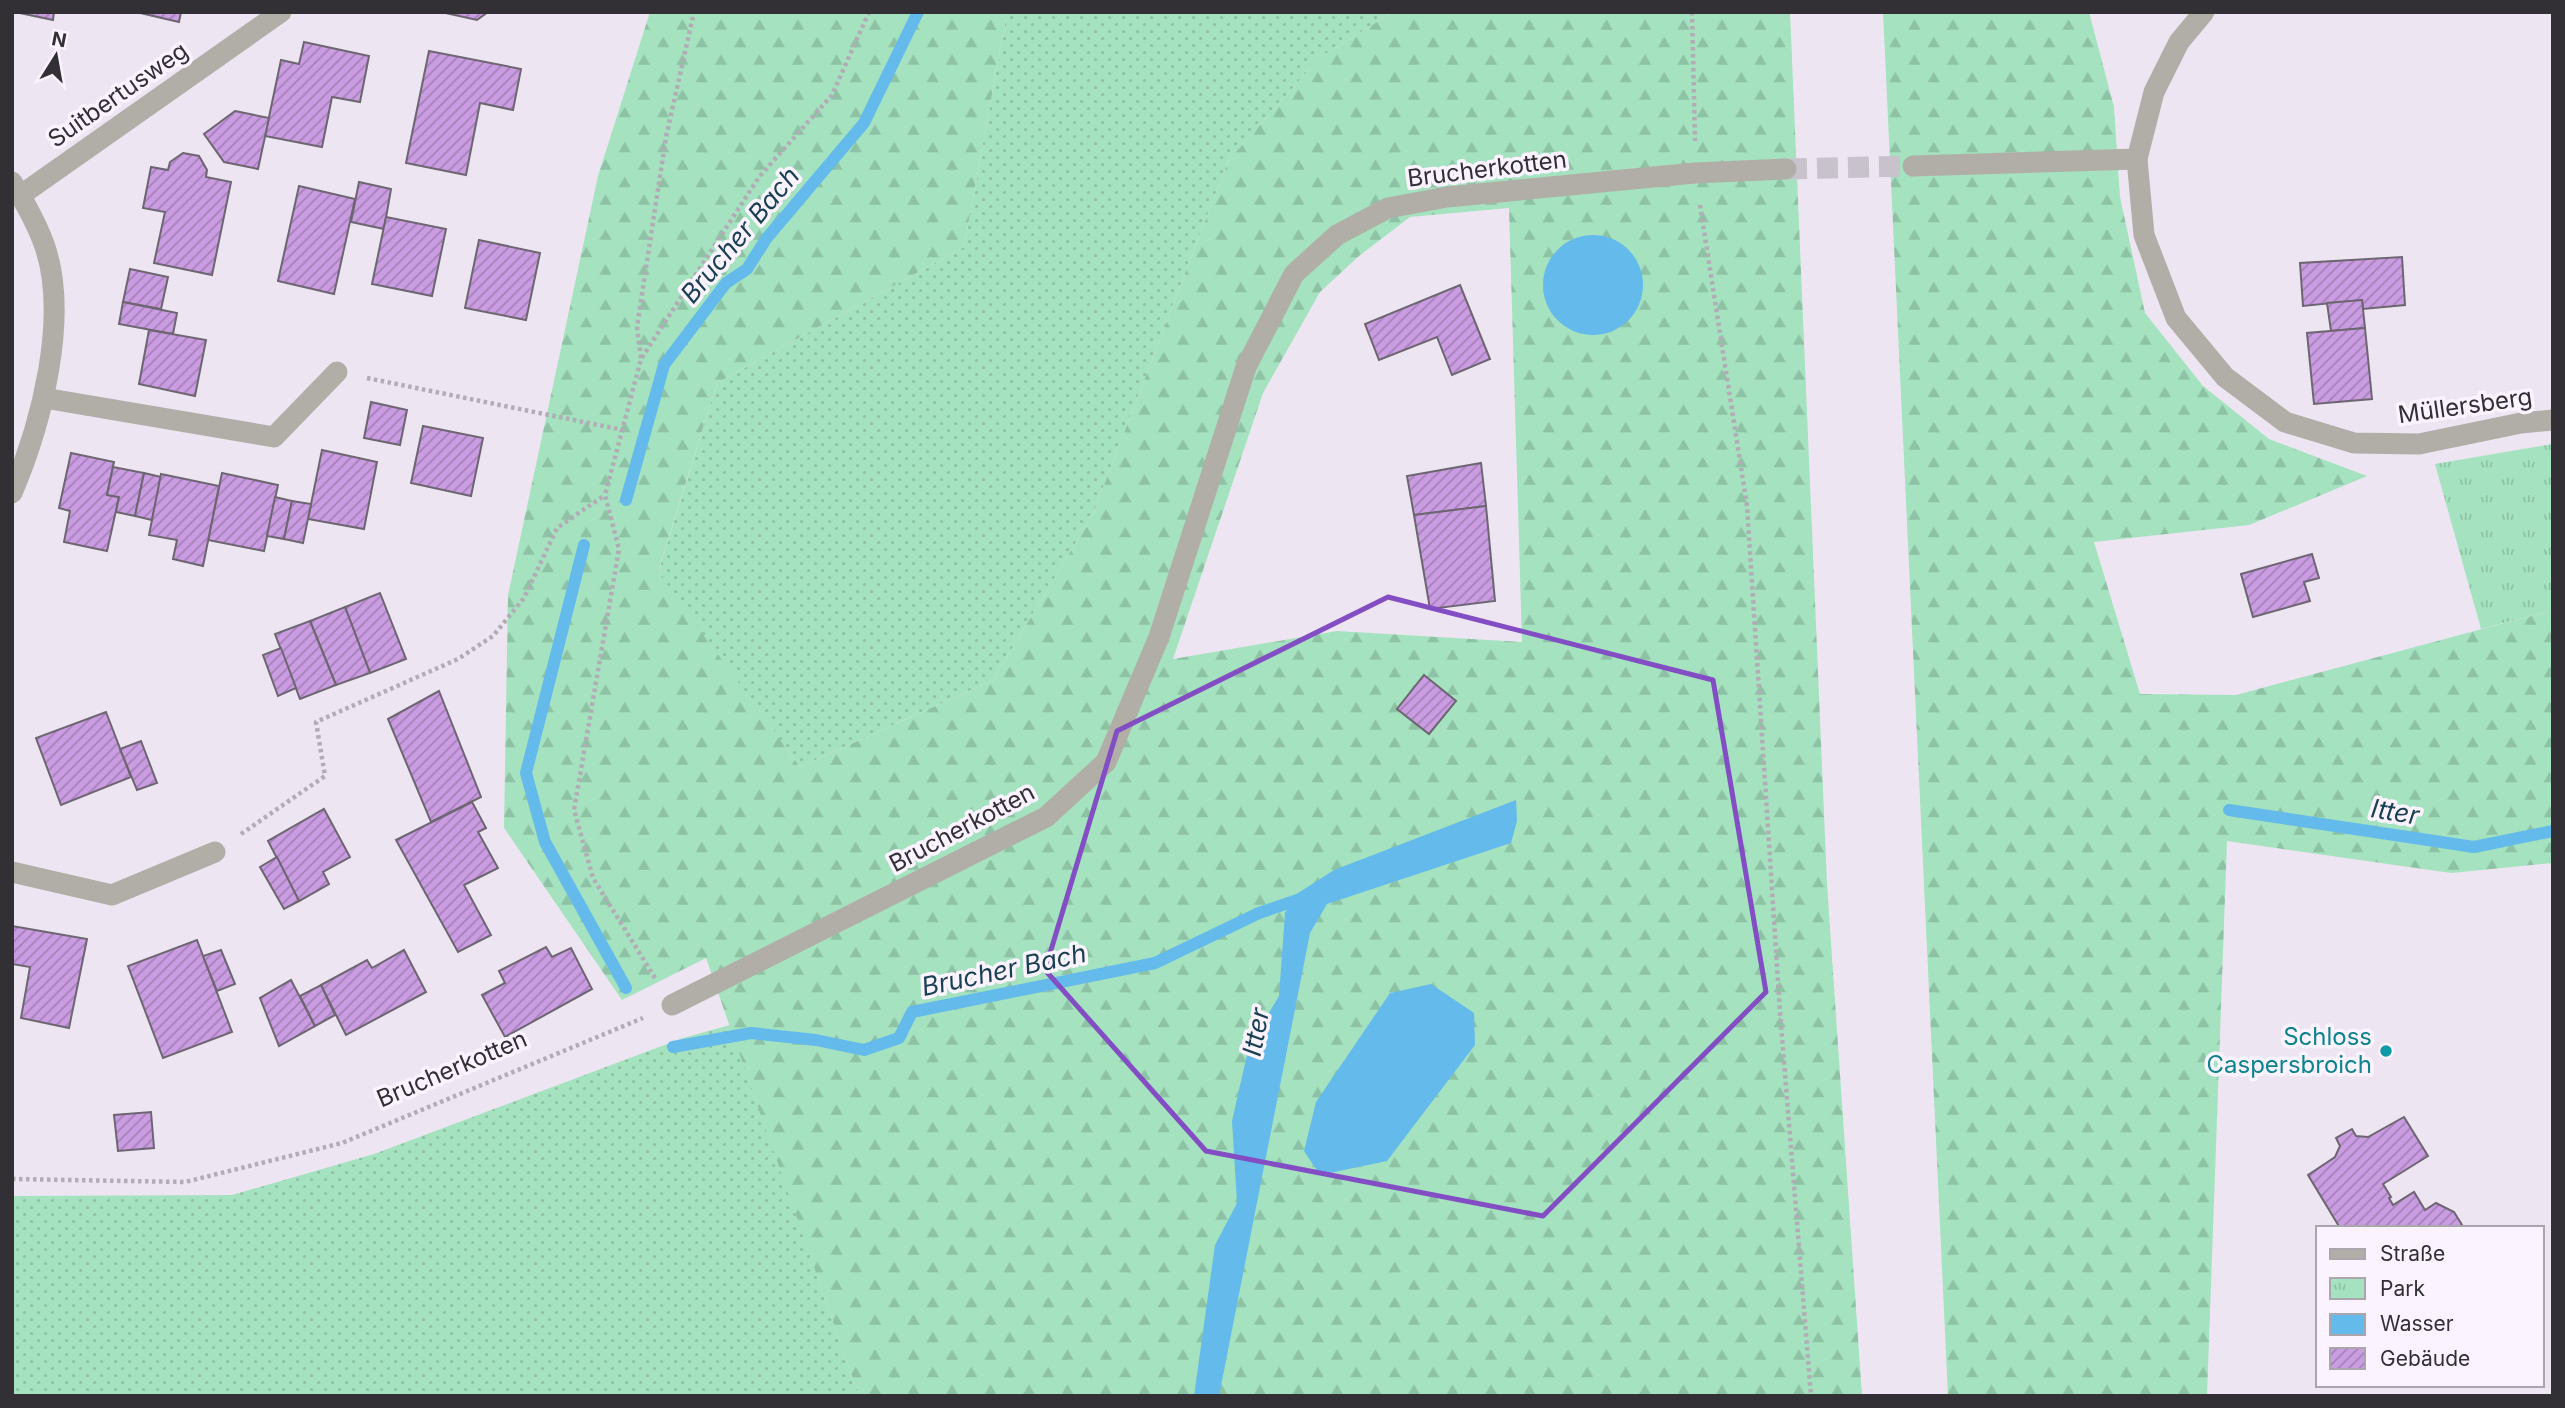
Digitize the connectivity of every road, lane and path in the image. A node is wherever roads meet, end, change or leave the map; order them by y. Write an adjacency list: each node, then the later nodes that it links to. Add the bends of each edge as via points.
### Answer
1 (281, 12): 10 (street, Suitbertusweg)
2 (694, 12): 11 (path, via 664,150 637,327)
3 (869, 12): 11 (path, via 832,95 759,177)
4 (1692, 12): 9 (path)
5 (2204, 12): 6 (street, Müllersberg, via 2179,43 2154,92)
6 (2137, 159): 7 (street); 14 (street, Müllersberg, via 2144,235 2176,318 2225,377 2285,422 2354,443 2419,444)
7 (1913, 166)
8 (1786, 169): 9 (street, Brucherkotten)
9 (1695, 173): 20 (street, Brucherkotten, via 1447,197 1388,208 1338,235 1294,274 1246,368 1159,637 1106,762 1046,817); 22 (path, via 1747,506)
10 (17, 189): 13 (street, via 44,245 51,282 54,320)
11 (641, 359): 15 (path)
12 (337, 372): 13 (street, via 274,437); 15 (path)
13 (44, 398): 16 (street)
14 (2553, 420)
15 (623, 430): 17 (path)
16 (12, 493)
17 (605, 495): 18 (path, via 557,528 524,598 493,636 458,659 316,722 325,776); 20 (path, via 619,548 574,810 593,878)
18 (215, 852): 19 (street, via 111,895)
19 (12, 872)
20 (672, 1005): 21 (path, Brucherkotten, via 342,1143 185,1182)
21 (12, 1179)
22 (1811, 1396)

